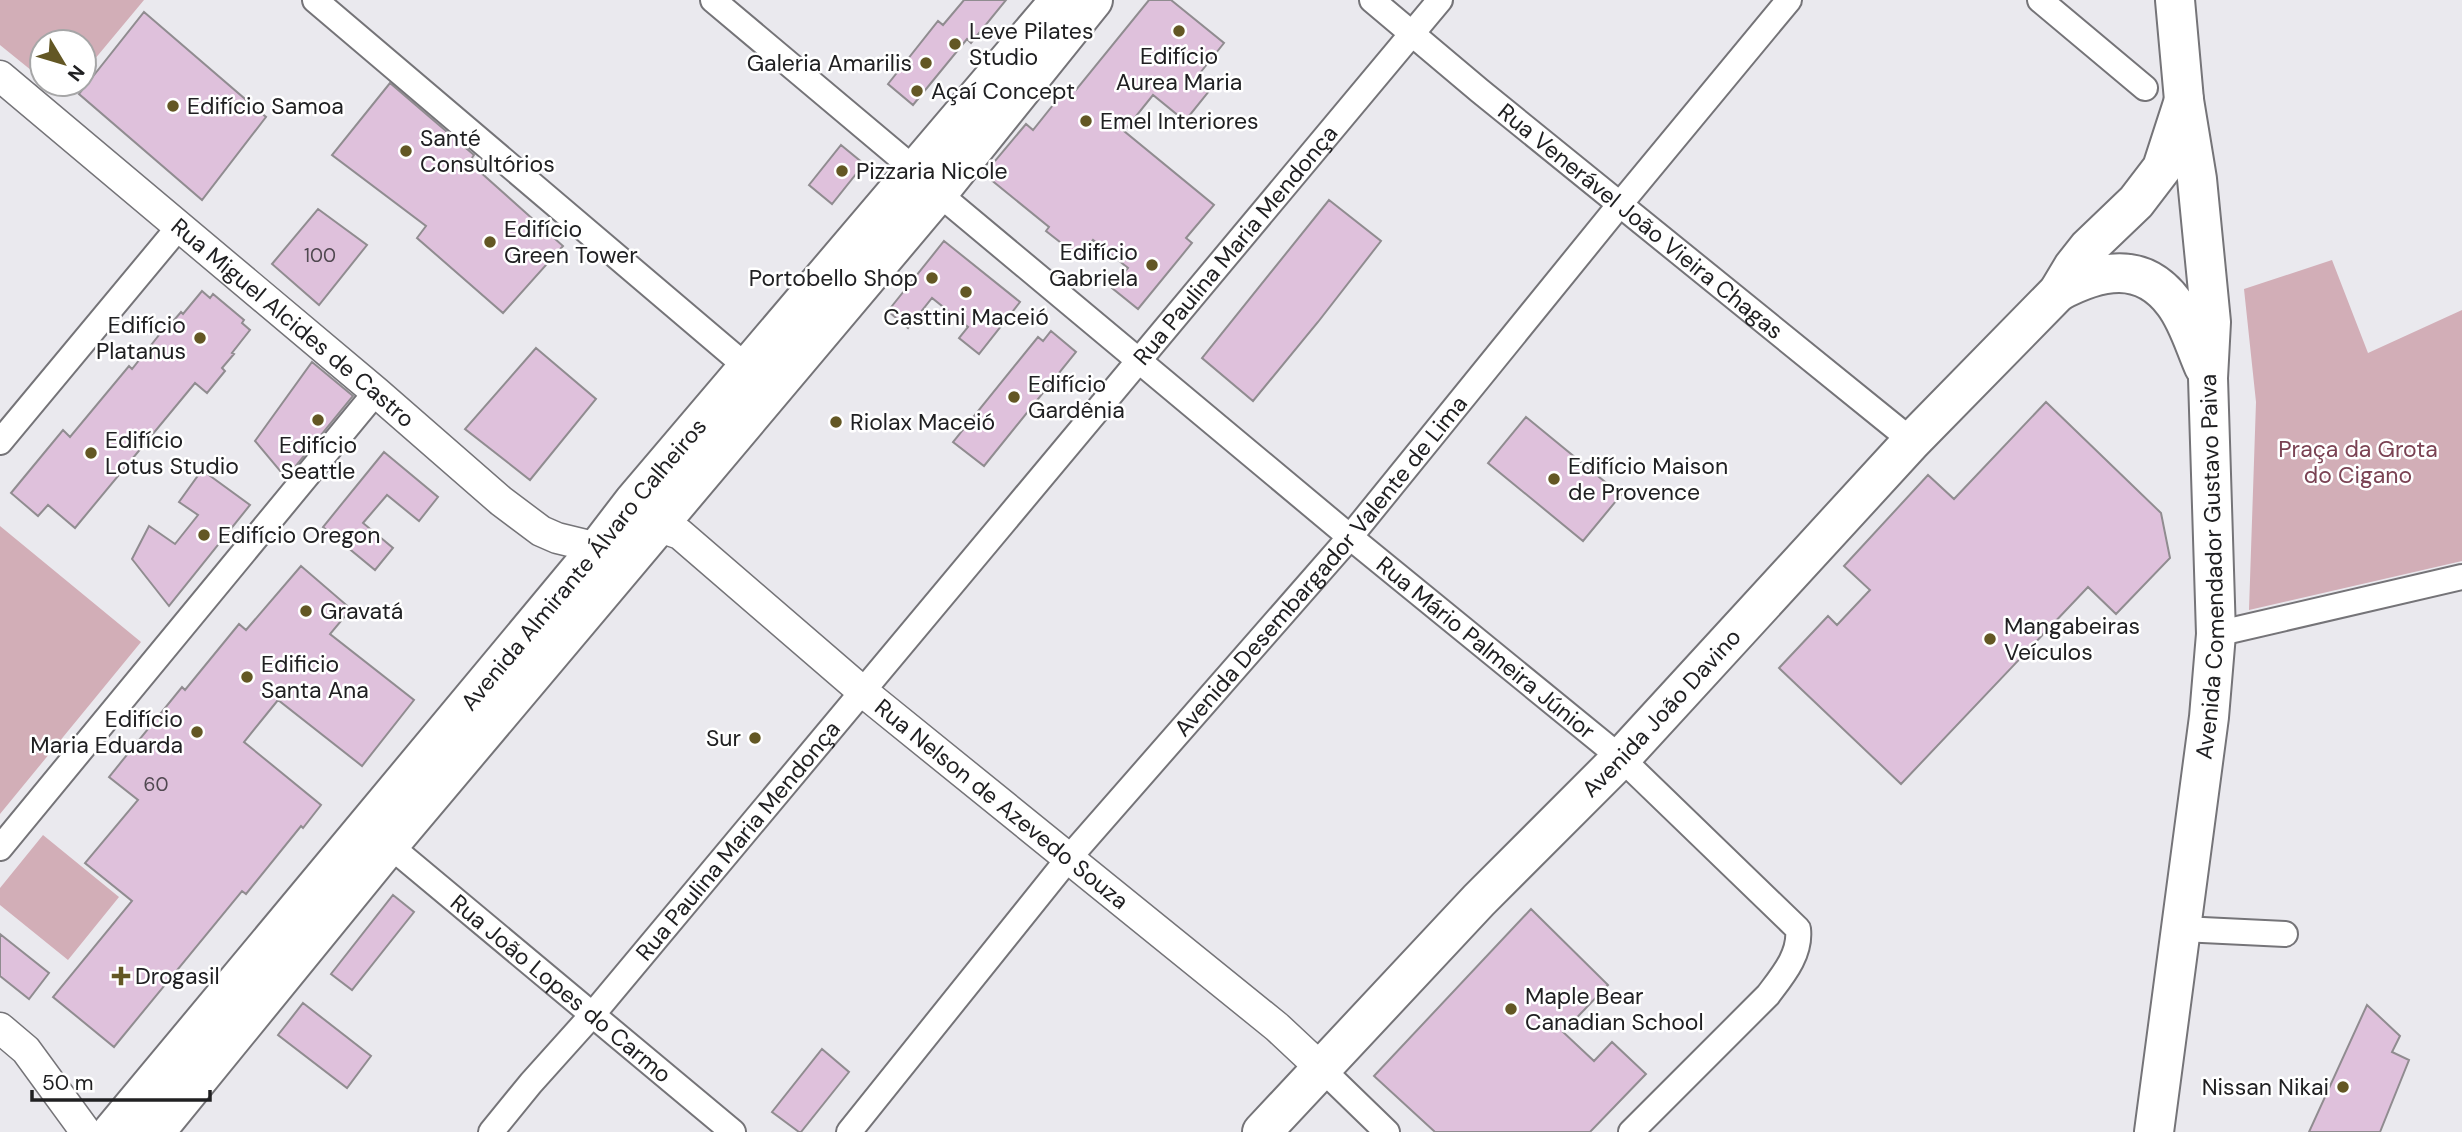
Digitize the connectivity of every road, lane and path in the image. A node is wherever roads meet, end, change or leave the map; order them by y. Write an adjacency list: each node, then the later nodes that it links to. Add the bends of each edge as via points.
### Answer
1 (315, 0): 19 (street)
2 (713, 0): 14 (street, Rua Mário Palmeira Júnior)
3 (1060, 0): 14 (main road, Avenida Almirante Álvaro Calheiros)
4 (1093, 0): 14 (main road, Avenida Almirante Álvaro Calheiros)
5 (1372, 0): 10 (street, Rua Venerável João Vieira Chagas)
6 (1440, 0): 10 (street, Rua Paulina Maria Mendonça)
7 (1789, 0): 15 (street, Avenida Desembargador Valente de Lima)
8 (2040, 0): 12 (street)
9 (2175, 0): 13 (main road, Avenida Comendador Gustavo Paiva)
10 (1412, 33): 15 (street, Rua Venerável João Vieira Chagas); 18 (street, Rua Paulina Maria Mendonça)
11 (0, 76): 16 (street, Rua Miguel Alcides de Castro)
12 (2144, 88)
13 (2184, 100): 17 (main road, Avenida João Davino, via 2162,168 2136,202 2088,248); 20 (main road, Avenida Comendador Gustavo Paiva, via 2211,322)
14 (926, 181): 18 (street, Rua Mário Palmeira Júnior); 19 (main road, Avenida Almirante Álvaro Calheiros); 24 (main road, Avenida Almirante Álvaro Calheiros)
15 (1620, 203): 22 (street, Rua Venerável João Vieira Chagas); 25 (street, Avenida Desembargador Valente de Lima)
16 (178, 228): 21 (street, Rua Miguel Alcides de Castro); 23 (street)
17 (2058, 292): 20 (main road, Avenida João Davino, via 2097,275 2141,276 2175,304); 22 (main road, Avenida João Davino)
18 (1138, 360): 25 (street, Rua Mário Palmeira Júnior); 29 (street, Rua Paulina Maria Mendonça)
19 (748, 368): 26 (main road, Avenida Almirante Álvaro Calheiros)
20 (2208, 378): 28 (main road, Avenida Comendador Gustavo Paiva)
21 (376, 392): 26 (street, Rua Miguel Alcides de Castro, via 541,531); 32 (street)
22 (1912, 441): 30 (main road, Avenida João Davino)
23 (0, 442)
24 (657, 526): 26 (street); 29 (street, Rua Nelson de Azevedo Souza, via 680,534); 31 (main road, Avenida Almirante Álvaro Calheiros)
25 (1350, 537): 30 (street, Rua Mário Palmeira Júnior); 33 (street, Avenida Desembargador Valente de Lima)
26 (598, 548): 40 (main road, Avenida Almirante Álvaro Calheiros)
27 (2462, 577): 28 (street)
28 (2216, 634): 34 (main road, Avenida Comendador Gustavo Paiva)
29 (862, 691): 33 (street, Rua Nelson de Azevedo Souza); 36 (street, Rua Paulina Maria Mendonça)
30 (1621, 758): 38 (main road, Avenida João Davino, via 1479,900); 47 (street, Rua Mário Palmeira Júnior, via 1798,929 1800,943 1768,995)
31 (389, 845): 36 (street, Rua João Lopes do Carmo); 41 (main road, Avenida Almirante Álvaro Calheiros)
32 (0, 848)
33 (1068, 859): 38 (street, Rua Nelson de Azevedo Souza, via 1277,1027); 44 (street, Avenida Desembargador Valente de Lima)
34 (2182, 929): 35 (street); 48 (main road, Avenida Comendador Gustavo Paiva)
35 (2285, 934)
36 (593, 1014): 42 (street, Rua Paulina Maria Mendonça); 43 (street, Rua João Lopes do Carmo)
37 (0, 1028): 39 (street, via 26,1050)
38 (1323, 1070): 45 (main road, Avenida João Davino); 46 (street, Rua Nelson de Azevedo Souza)
39 (86, 1132)
40 (112, 1132)
41 (155, 1132)
42 (491, 1132)
43 (733, 1132)
44 (849, 1132)
45 (1262, 1132)
46 (1387, 1132)
47 (1631, 1132)
48 (2154, 1132)

